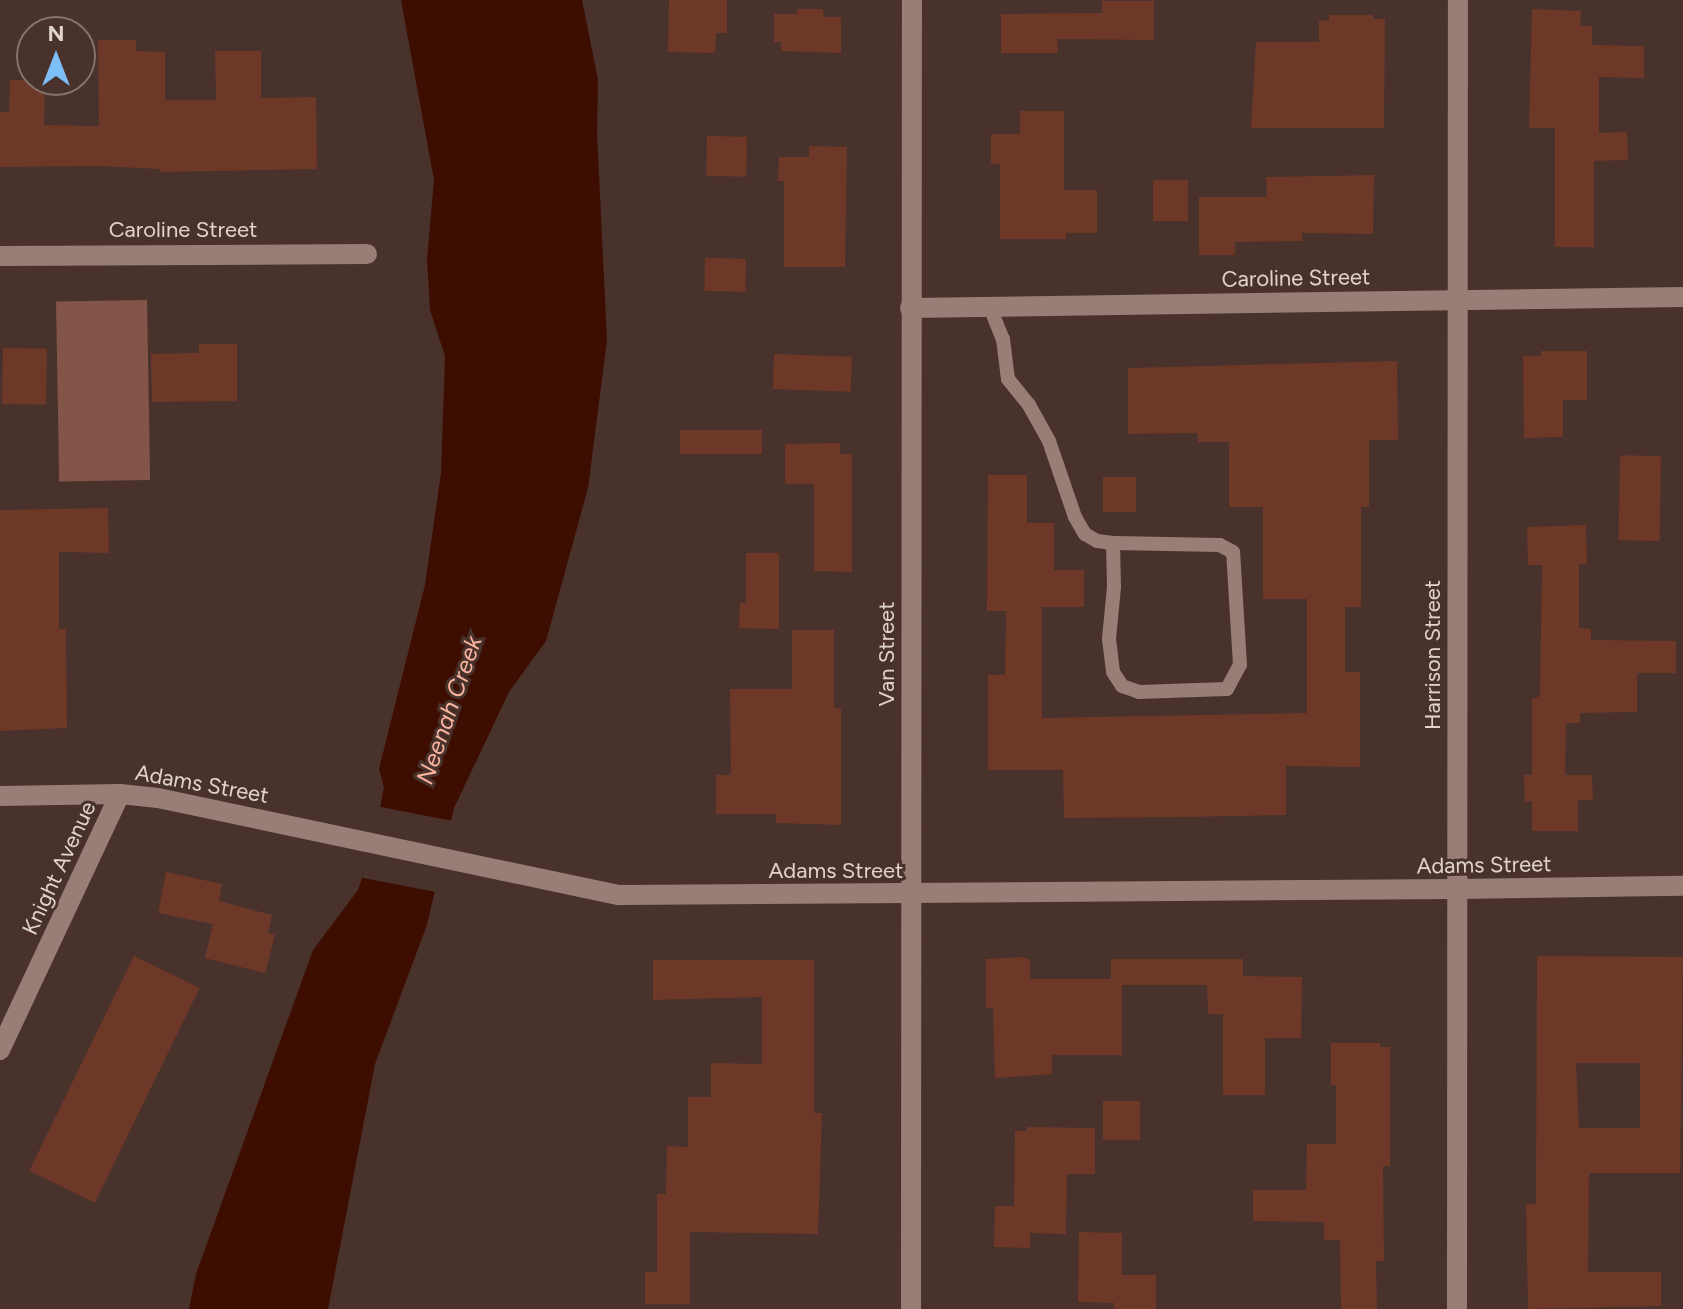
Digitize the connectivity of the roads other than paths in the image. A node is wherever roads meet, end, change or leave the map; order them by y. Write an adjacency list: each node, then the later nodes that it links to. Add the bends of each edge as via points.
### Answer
1 (912, 0): 8 (street, Van Street)
2 (1458, 0): 6 (street, Harrison Street)
3 (367, 254): 4 (street, Caroline Street)
4 (0, 256)
5 (1683, 297): 6 (street, Caroline Street)
6 (1457, 300): 7 (street, Caroline Street); 13 (street, Harrison Street)
7 (989, 305): 8 (street, Caroline Street); 9 (lane, via 1003,339 1008,379 1049,441 1075,517 1085,534)
8 (910, 308): 14 (street, Van Street)
9 (1113, 543): 9 (lane, via 1109,639 1113,672 1122,686 1139,692 1227,689 1240,665 1233,552 1220,545)
10 (120, 794): 11 (street, Adams Street); 14 (street, Adams Street, via 211,808 619,895); 15 (street, Knight Avenue)
11 (0, 796)
12 (1683, 886): 13 (street, Adams Street)
13 (1458, 889): 14 (street, Adams Street); 17 (street, Harrison Street)
14 (911, 895): 16 (street, Van Street)
15 (0, 1050)
16 (911, 1309)
17 (1457, 1309)

